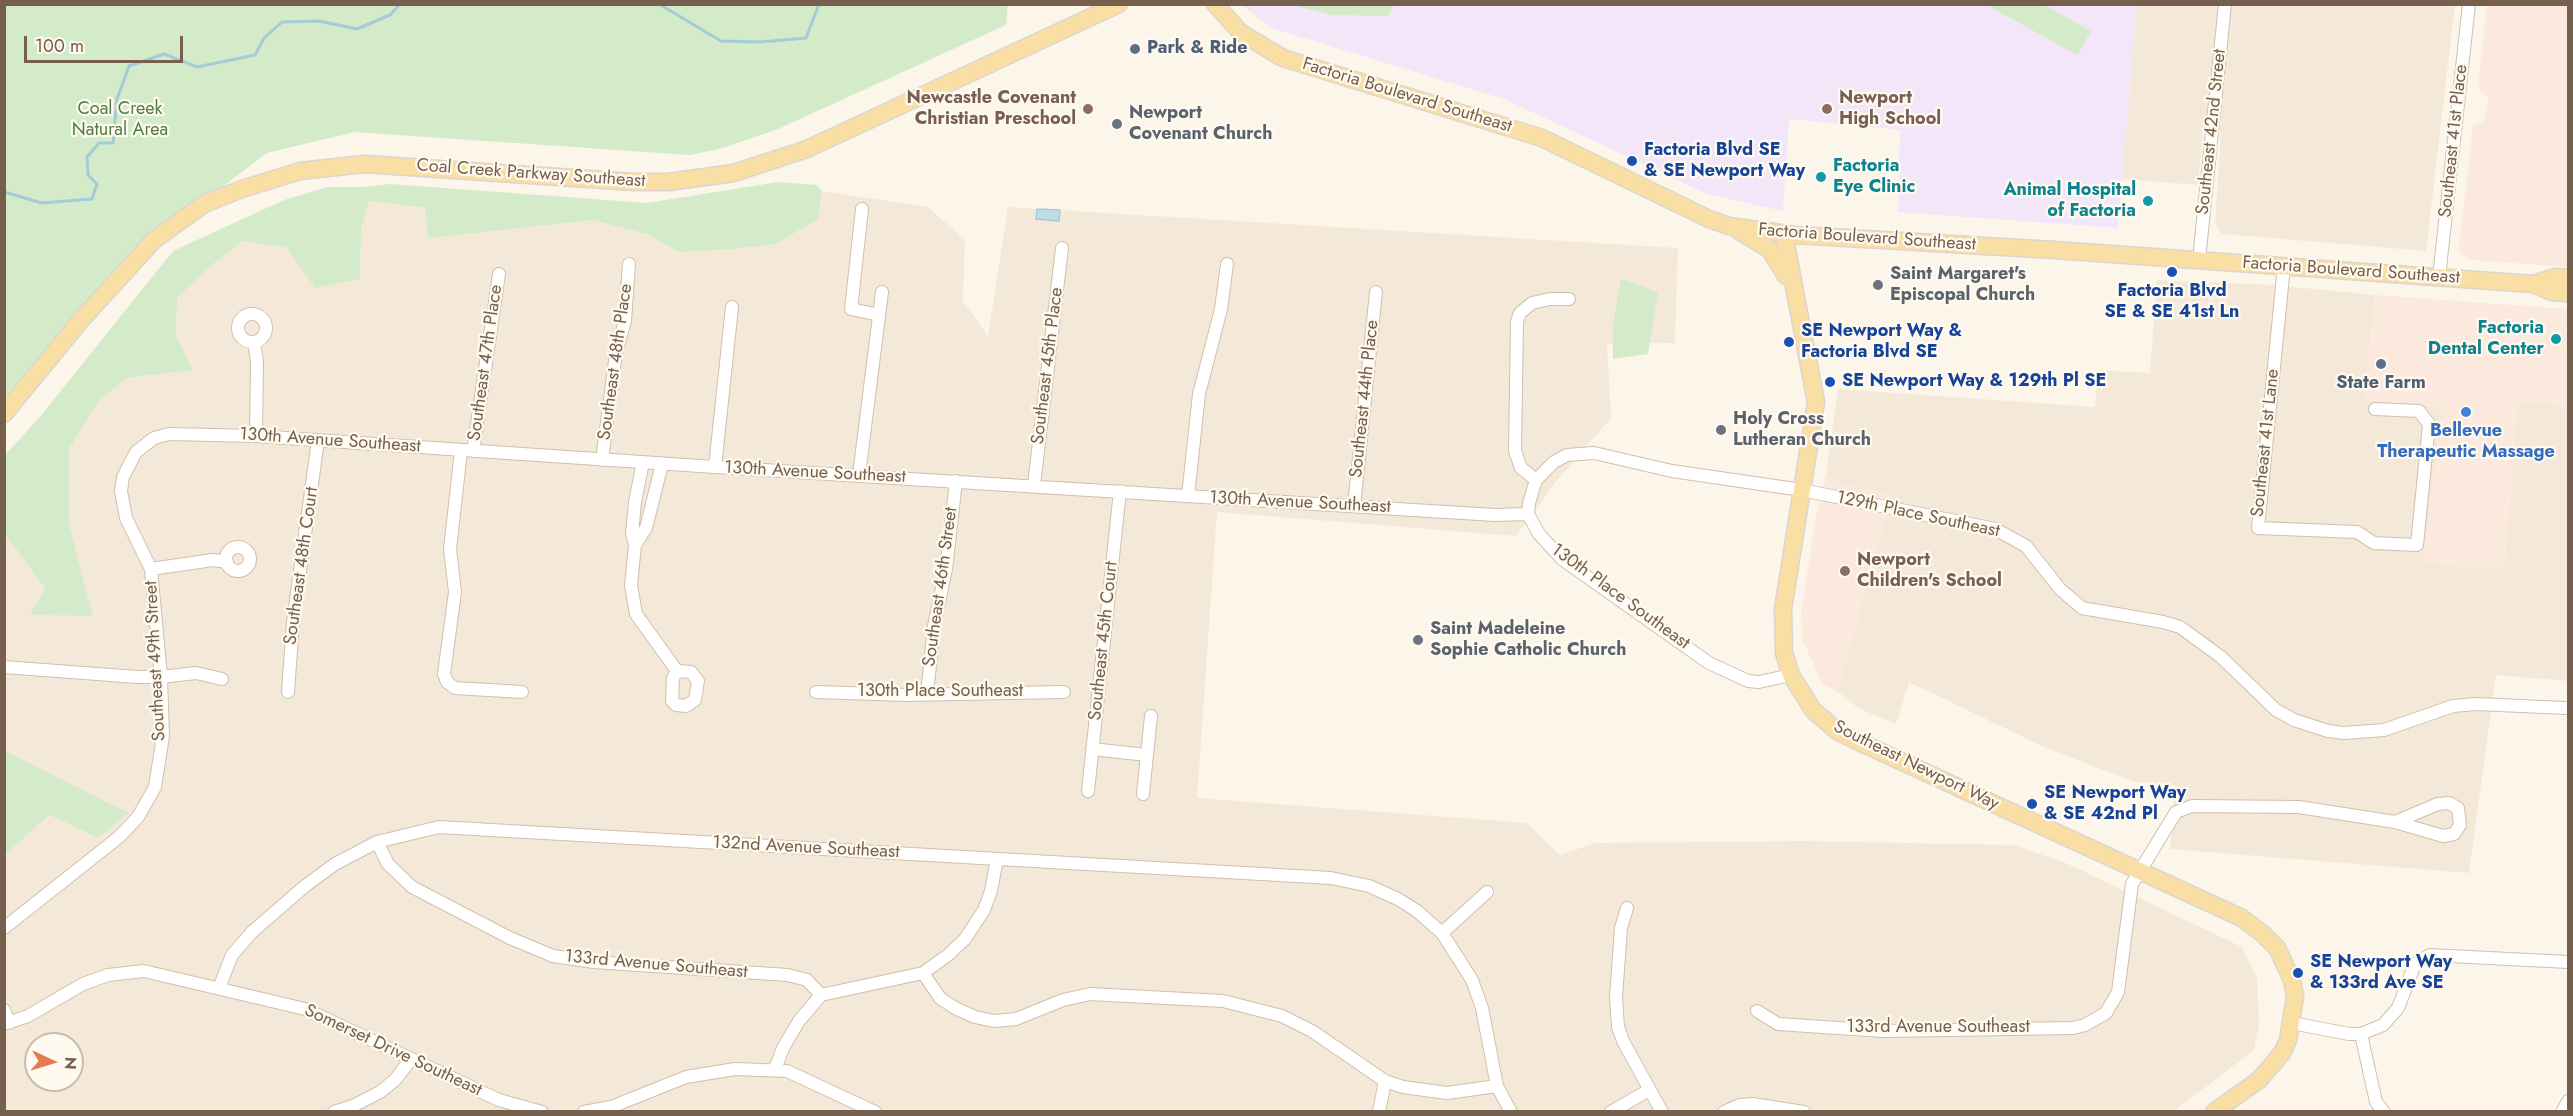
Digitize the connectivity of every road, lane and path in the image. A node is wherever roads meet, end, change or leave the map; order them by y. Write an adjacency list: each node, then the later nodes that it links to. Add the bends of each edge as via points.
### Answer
1 (1119, 4): 26 (main road, Coal Creek Parkway Southeast, via 807,149 734,173 668,182 634,182 364,164 300,171 242,189 204,204 154,240 81,320)
2 (1215, 4): 6 (main road, Factoria Boulevard Southeast, via 1240,33 1283,58 1542,138)
3 (2226, 4): 9 (street, Southeast 42nd Street)
4 (2469, 4): 14 (street, Southeast 41st Place)
5 (862, 209): 23 (street, via 851,309)
6 (1729, 226): 7 (main road, Factoria Boulevard Southeast); 20 (main road, via 1775,254)
7 (1784, 234): 9 (main road, Factoria Boulevard Southeast); 20 (main road, Southeast Newport Way)
8 (1062, 248): 38 (street, Southeast 45th Place)
9 (2199, 260): 12 (main road, Factoria Boulevard Southeast)
10 (629, 264): 30 (street, Southeast 48th Place, via 625,321 616,353)
11 (1227, 264): 41 (street, via 1221,309 1199,393)
12 (2284, 266): 14 (main road, Factoria Boulevard Southeast); 25 (street, Southeast 41st Lane, via 2258,528 2357,532 2374,543 2417,545 2429,424 2419,411)
13 (499, 274): 29 (street, Southeast 47th Place)
14 (2439, 277): 16 (main road, Factoria Boulevard Southeast)
15 (2568, 278): 16 (main road, Factoria Boulevard Southeast, via 2555,277)
16 (2533, 284): 19 (main road, Factoria Boulevard Southeast, via 2552,292)
17 (882, 292): 23 (street)
18 (1376, 292): 42 (street, Southeast 44th Place)
19 (2568, 293)
20 (1796, 296): 39 (main road, Southeast Newport Way, via 1816,402)
21 (1569, 299): 36 (street, via 1532,303 1520,313 1517,322 1515,451 1521,468)
22 (732, 307): 33 (street)
23 (879, 315): 34 (street)
24 (254, 342): 27 (street)
25 (2375, 409)
26 (4, 414)
27 (256, 436): 28 (street, 130th Avenue Southeast); 35 (street, 130th Avenue Southeast, via 188,432 162,436 136,452)
28 (318, 440): 29 (street, 130th Avenue Southeast); 52 (street, Southeast 48th Court, via 293,622)
29 (467, 451): 30 (street, 130th Avenue Southeast); 53 (street, Southeast 47th Place, via 450,549 455,592 444,674 455,688)
30 (602, 460): 31 (street, 130th Avenue Southeast)
31 (643, 462): 32 (street, 130th Avenue Southeast); 44 (street, via 635,502)
32 (662, 464): 33 (street, 130th Avenue Southeast); 44 (street, via 649,519)
33 (715, 467): 34 (street, 130th Avenue Southeast)
34 (859, 476): 37 (street, 130th Avenue Southeast)
35 (123, 477): 46 (street, Southeast 49th Street, via 121,497 126,518)
36 (1536, 480): 39 (street, 129th Place Southeast, via 1554,462 1580,452 1616,456 1702,476); 43 (street)
37 (956, 481): 38 (street, 130th Avenue Southeast); 56 (street, Southeast 46th Street)
38 (1034, 485): 40 (street, 130th Avenue Southeast)
39 (1802, 490): 49 (main road, Southeast Newport Way, via 1781,631); 57 (street, 129th Place Southeast, via 2013,537 2026,546 2060,589 2082,608 2180,627 2221,657 2276,710 2312,727 2344,733 2384,730 2453,706 2476,704)
40 (1120, 491): 41 (street, 130th Avenue Southeast); 59 (street, Southeast 45th Court)
41 (1188, 496): 42 (street, 130th Avenue Southeast)
42 (1354, 506): 43 (street, 130th Avenue Southeast)
43 (1528, 514): 49 (street, 130th Place Southeast, via 1539,534 1562,559 1709,663 1749,681)
44 (635, 545): 48 (street, via 631,585 636,614)
45 (227, 562): 46 (street, via 213,560)
46 (151, 569): 50 (street, Southeast 49th Street)
47 (4, 667): 50 (street)
48 (677, 670)
49 (1791, 675): 66 (main road, Southeast Newport Way, via 1813,710 1846,735)
50 (161, 677): 51 (street, via 196,673); 69 (street, Southeast 49th Street, via 160,766 156,787 146,805 119,837)
51 (222, 679)
52 (288, 692)
53 (522, 692)
54 (816, 692): 56 (street, 130th Place Southeast)
55 (1064, 692): 56 (street, 130th Place Southeast)
56 (927, 694)
57 (2565, 708)
58 (1151, 716): 60 (street)
59 (1092, 749): 60 (street); 61 (street, Southeast 45th Court)
60 (1147, 754): 62 (street)
61 (1088, 791)
62 (1143, 794)
63 (2395, 822): 63 (street, via 2449,803 2458,808 2460,825 2454,834 2443,836); 66 (street, via 2299,807 2184,808 2171,817)
64 (377, 842): 65 (street, 132nd Avenue Southeast, via 439,827); 73 (street, 132nd Avenue Southeast, via 304,886 252,932 232,955); 74 (street, 133rd Avenue Southeast, via 388,864 412,887 553,956 788,975 807,980)
65 (998, 859): 70 (street, 132nd Avenue Southeast, via 1340,880 1369,886 1398,899); 72 (street, via 991,891 975,925 948,955)
66 (2139, 870): 76 (street, 133rd Avenue Southeast, via 2132,884 2114,1002 2096,1020 2073,1028 1850,1029 1778,1024); 77 (main road, Southeast Newport Way, via 2242,918 2263,934 2277,948 2292,980)
67 (1487, 892): 70 (street)
68 (1627, 908): 84 (street, via 1621,928 1616,1012 1623,1041)
69 (4, 928)
70 (1442, 933): 83 (street, 132nd Avenue Southeast, via 1472,980 1482,1008)
71 (2568, 962): 79 (street, via 2440,954 2422,957 2409,974 2391,1018)
72 (923, 974): 74 (street); 82 (street, via 940,998 955,1008 994,1021 1016,1019 1090,994 1252,1006 1312,1031)
73 (219, 988): 78 (street, Somerset Drive Southeast, via 144,971 108,975); 80 (street, Somerset Drive Southeast, via 306,1009)
74 (821, 995): 81 (street, via 799,1021)
75 (4, 1010): 78 (street)
76 (1757, 1011)
77 (2292, 1023): 79 (street); 97 (main road, Southeast Newport Way, via 2282,1053 2272,1066)
78 (7, 1024)
79 (2361, 1034): 98 (street, via 2376,1102)
80 (411, 1059): 87 (street, via 380,1092); 88 (street, Somerset Drive Southeast, via 512,1105)
81 (775, 1069): 86 (street, via 700,1073); 90 (street, via 802,1076)
82 (1385, 1081): 83 (street, via 1447,1093); 91 (street)
83 (1497, 1086): 92 (street, 132nd Avenue Southeast)
84 (1649, 1090): 93 (street); 94 (street)
85 (2568, 1101): 99 (street)
86 (612, 1109): 89 (street)
87 (334, 1112)
88 (542, 1112)
89 (584, 1112)
90 (875, 1112)
91 (1379, 1112)
92 (1511, 1112)
93 (1611, 1112)
94 (1662, 1112)
95 (1724, 1112): 96 (street, via 1753,1104)
96 (1804, 1112)
97 (2214, 1112)
98 (2384, 1112)
99 (2562, 1112)

